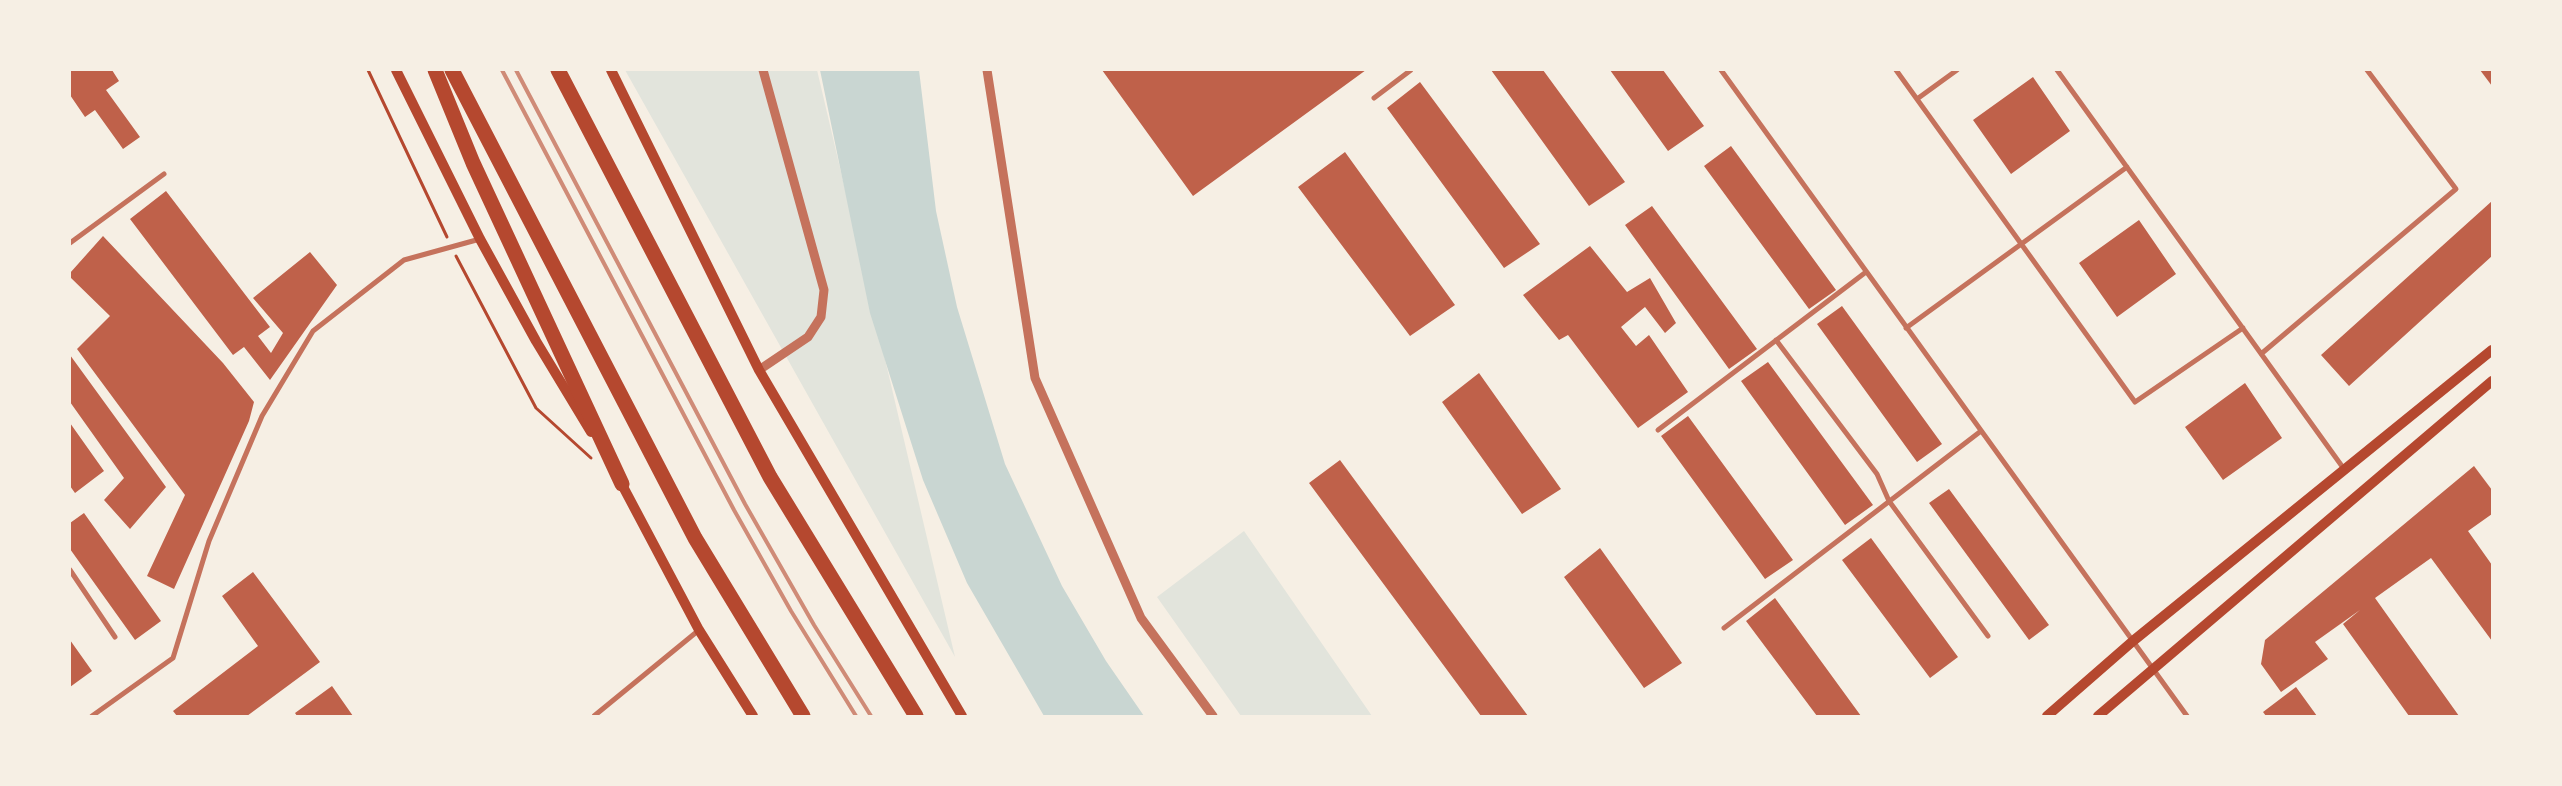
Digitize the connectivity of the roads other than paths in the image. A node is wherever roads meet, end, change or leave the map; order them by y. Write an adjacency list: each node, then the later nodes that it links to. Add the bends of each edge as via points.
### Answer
1 (396, 70): 18 (main road)
2 (435, 70): 32 (highway, via 473,164)
3 (452, 70): 45 (highway, via 694,538)
4 (558, 70): 41 (highway, via 770,477)
5 (611, 70): 27 (main road)
6 (763, 70): 27 (street, via 824,290 821,317 808,337)
7 (988, 70): 47 (street, via 1035,378 1142,618)
8 (1411, 70): 14 (street)
9 (1722, 70): 21 (street)
10 (1896, 70): 15 (street)
11 (1957, 70): 15 (street)
12 (2057, 70): 16 (street)
13 (2367, 70): 26 (street, via 2456,189)
14 (1374, 98)
15 (1917, 99): 20 (street)
16 (2127, 167): 20 (street); 23 (street)
17 (164, 174): 19 (street)
18 (480, 239): 32 (main road, via 536,341); 42 (street, via 404,260 313,331 258,425 209,541 173,658)
19 (70, 243)
20 (2021, 244): 22 (street); 23 (street, via 2135,402)
21 (1866, 272): 22 (street); 24 (street)
22 (1906, 328): 30 (street)
23 (2243, 328): 26 (street)
24 (1776, 340): 29 (street); 33 (street, via 1877,474)
25 (2492, 350): 31 (main road)
26 (2261, 354): 31 (street)
27 (759, 370): 46 (main road)
28 (2492, 381): 40 (main road)
29 (1658, 430)
30 (1981, 431): 33 (street); 39 (street)
31 (2345, 470): 39 (main road)
32 (622, 484): 36 (main road)
33 (1889, 501): 35 (street); 37 (street)
34 (70, 570): 38 (street)
35 (1724, 628)
36 (699, 630): 43 (street); 44 (main road)
37 (1988, 636)
38 (115, 637)
39 (2133, 641): 40 (street); 48 (main road)
40 (2153, 668): 49 (main road); 50 (street)
41 (912, 710)
42 (92, 716)
43 (594, 716)
44 (752, 716)
45 (803, 716)
46 (962, 716)
47 (1213, 716)
48 (2047, 716)
49 (2098, 716)
50 (2187, 716)

